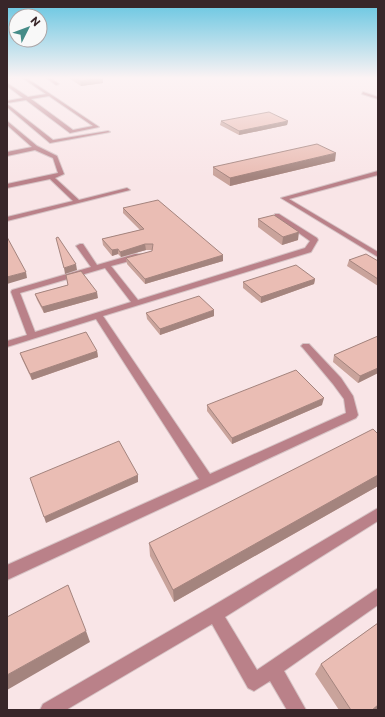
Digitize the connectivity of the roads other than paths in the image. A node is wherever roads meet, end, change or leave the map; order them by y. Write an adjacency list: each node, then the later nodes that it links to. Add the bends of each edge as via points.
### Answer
1 (13, 110): 5 (lane, via 52,142)
2 (43, 110): 3 (lane, via 72,132 97,127)
3 (72, 110)
4 (7, 122): 6 (lane)
5 (108, 132)
6 (36, 148): 7 (lane); 9 (lane, via 46,155 55,157 60,174)
7 (7, 154)
8 (378, 173): 17 (lane, via 284,198)
9 (51, 177): 10 (lane); 12 (lane)
10 (7, 186)
11 (127, 190): 12 (lane)
12 (78, 202): 14 (lane)
13 (277, 215): 20 (lane, via 314,240 308,250)
14 (7, 219)
15 (80, 246): 19 (lane)
16 (149, 253): 18 (lane)
17 (378, 255)
18 (107, 266): 19 (lane); 20 (lane)
19 (96, 270): 22 (lane, via 14,292)
20 (136, 303): 21 (lane)
21 (98, 315): 22 (lane); 25 (lane)
22 (32, 336): 23 (lane)
23 (7, 344)
24 (306, 346): 25 (lane, via 337,381 349,399 352,415)
25 (208, 482): 27 (lane)
26 (378, 514): 29 (lane)
27 (7, 573)
28 (378, 596): 30 (lane)
29 (215, 614): 30 (lane, via 254,682); 31 (lane)
30 (273, 669): 32 (lane)
31 (49, 710)
32 (297, 710)

